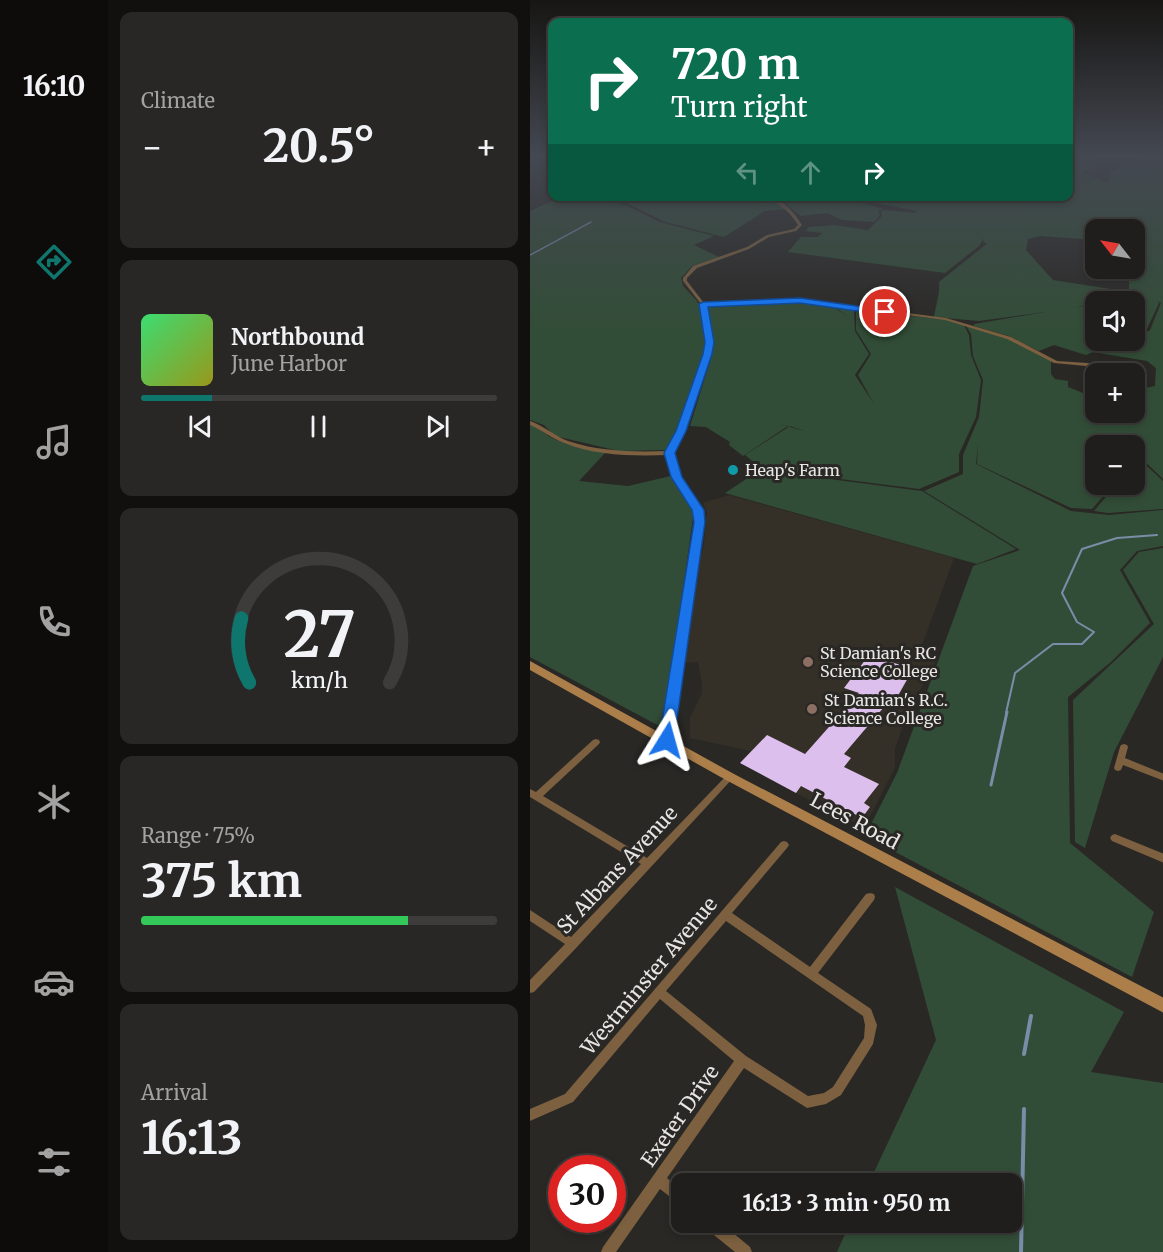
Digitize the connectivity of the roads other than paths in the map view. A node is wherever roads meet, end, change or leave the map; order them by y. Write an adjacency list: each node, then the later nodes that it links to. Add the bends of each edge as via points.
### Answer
1 (793, 214): 2 (street, via 800,225 795,230 768,236 689,272 685,281)
2 (703, 304): 3 (street, via 800,300 946,319 1009,338 1056,362); 5 (street, via 710,342)
3 (1085, 364)
4 (530, 423): 5 (street, via 552,436 622,454)
5 (670, 453): 7 (street, via 677,477 698,510 700,522)
6 (530, 666): 7 (main road, Lees Road)
7 (667, 740): 10 (main road, Lees Road)
8 (596, 742): 12 (street)
9 (1124, 747): 11 (street, via 1119,764)
10 (730, 777): 16 (street, St Albans Avenue); 24 (main road, Lees Road)
11 (1163, 778)
12 (533, 795): 16 (street)
13 (1115, 837): 15 (street)
14 (784, 845): 18 (street, Westminster Avenue)
15 (1163, 859)
16 (648, 863): 20 (street, St Albans Avenue)
17 (870, 897): 21 (street)
18 (725, 914): 21 (street); 23 (street, Westminster Avenue)
19 (530, 915): 20 (street)
20 (573, 944): 22 (street, St Albans Avenue)
21 (812, 973): 25 (street, via 867,1013 871,1025 869,1040 837,1091 807,1102)
22 (530, 988)
23 (659, 992): 25 (street); 26 (street, Westminster Avenue, via 569,1098)
24 (1163, 1006)
25 (742, 1060): 27 (street, Exeter Drive)
26 (530, 1115)
27 (659, 1180): 28 (street); 30 (street, Exeter Drive)
28 (671, 1190)
29 (722, 1233): 31 (street)
30 (608, 1252)
31 (745, 1252)

